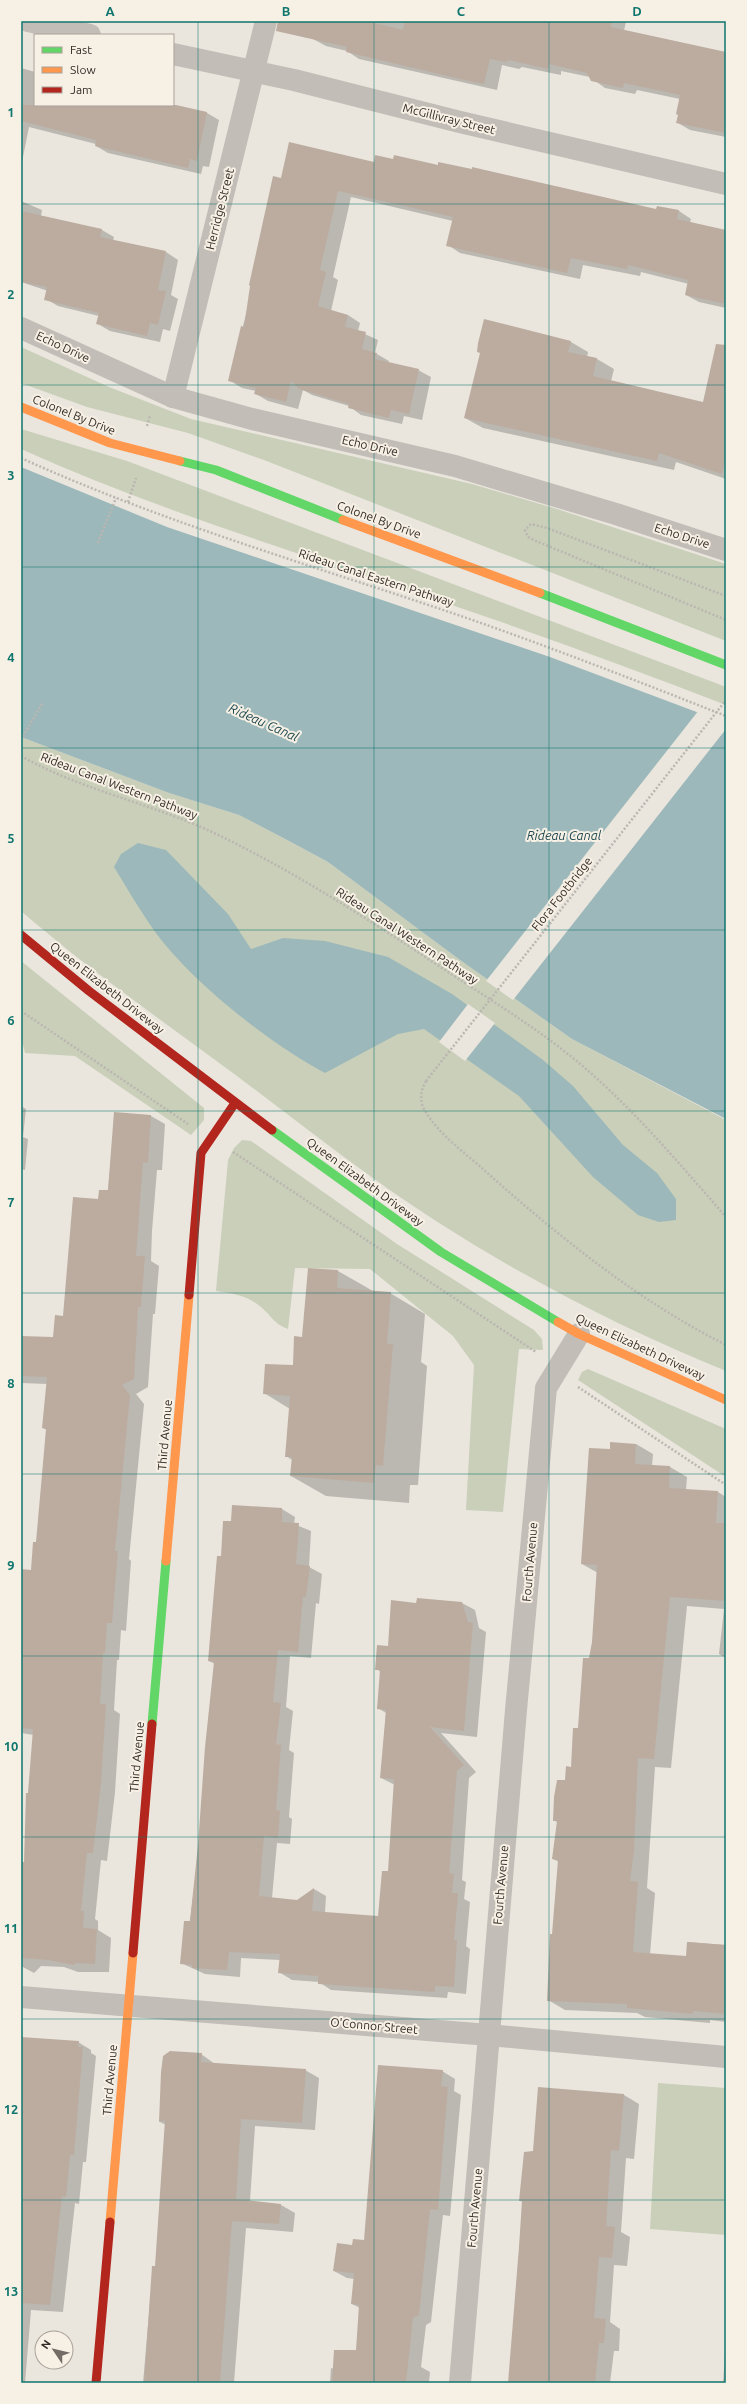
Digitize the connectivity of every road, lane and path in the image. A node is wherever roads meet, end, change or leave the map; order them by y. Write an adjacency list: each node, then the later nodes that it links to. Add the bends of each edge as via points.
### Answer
1 (28, 21): 3 (street)
2 (266, 21): 5 (street, Herridge Street)
3 (86, 34)
4 (174, 54): 5 (street, McGillivray Street)
5 (254, 71): 6 (street, McGillivray Street); 8 (street, Herridge Street)
6 (726, 184)
7 (21, 328): 8 (street, Echo Drive)
8 (165, 394): 10 (path); 14 (street, Echo Drive, via 252,419 455,466)
9 (21, 407): 10 (main road, Colonel By Drive, via 110,443)
10 (140, 452): 17 (main road, Colonel By Drive, via 216,470 300,504 604,616)
11 (21, 458): 12 (path, Rideau Canal Eastern Pathway)
12 (116, 498): 13 (path); 20 (path, Rideau Canal Eastern Pathway, via 192,527 459,615)
13 (98, 543)
14 (726, 550)
15 (726, 596): 16 (path, via 548,528 532,524 525,530 528,537 536,541)
16 (726, 620)
17 (726, 665)
18 (726, 700): 29 (path, Flora Footbridge, bridge, via 426,1081 421,1093 424,1109 436,1124 514,1197 567,1241 625,1285 692,1328)
19 (43, 702): 21 (path)
20 (726, 716)
21 (21, 740)
22 (21, 756): 27 (path, Rideau Canal Western Pathway, via 76,782 210,832 301,879 398,939 512,1015 595,1076 642,1123)
23 (21, 935): 25 (main road, Queen Elizabeth Driveway, via 89,991)
24 (21, 1011): 26 (path, via 176,1117)
25 (235, 1103): 26 (main road, Third Avenue); 28 (main road, Queen Elizabeth Driveway, via 441,1252)
26 (211, 1137): 30 (path); 35 (main road, Third Avenue, via 201,1153)
27 (726, 1217)
28 (579, 1334): 32 (main road, Queen Elizabeth Driveway); 36 (street, Fourth Avenue, via 546,1388)
29 (726, 1345)
30 (538, 1354)
31 (574, 1386): 33 (path)
32 (726, 1400)
33 (726, 1485)
34 (21, 1997): 35 (street, O'Connor Street)
35 (128, 2006): 36 (street, O'Connor Street); 38 (main road, Third Avenue)
36 (489, 2035): 37 (street, O'Connor Street); 39 (street, Fourth Avenue)
37 (726, 2057)
38 (96, 2383)
39 (460, 2383)

